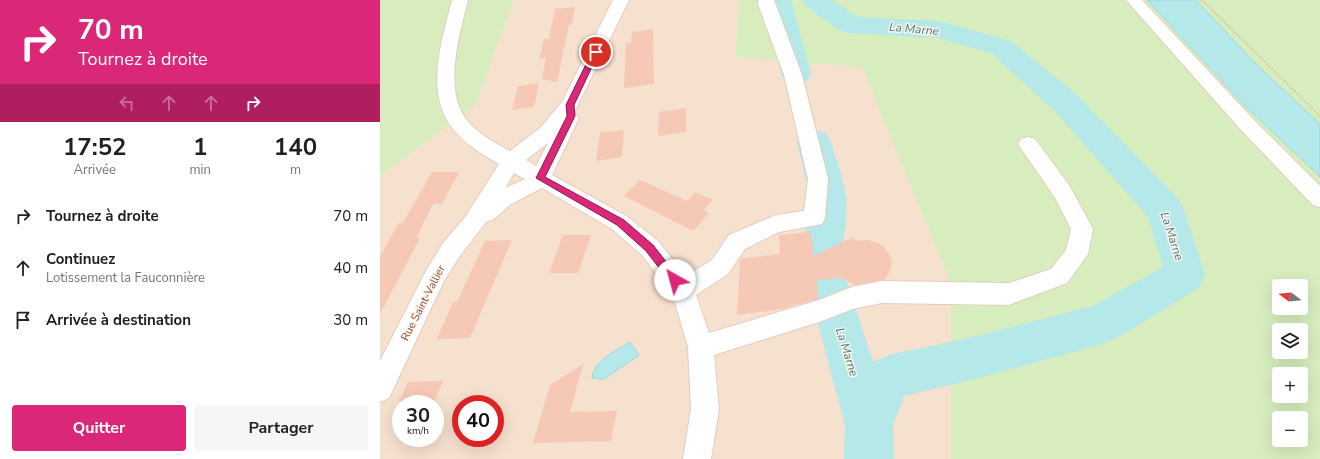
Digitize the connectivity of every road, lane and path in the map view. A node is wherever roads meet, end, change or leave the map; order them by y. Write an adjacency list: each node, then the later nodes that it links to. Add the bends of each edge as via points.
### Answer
1 (460, 0): 9 (street, via 447,67 450,107 466,132 484,146)
2 (621, 0): 6 (street)
3 (766, 0): 13 (street, via 776,35 793,75 818,179 814,218 776,224 737,242 720,267)
4 (1134, 0): 11 (street, via 1224,100)
5 (1202, 0): 7 (path)
6 (570, 105): 9 (street, via 547,133); 10 (street, via 571,116)
7 (1320, 116)
8 (1028, 144): 14 (street, via 1062,191 1082,229 1077,254 1059,276 1010,294 882,292 852,298 819,311)
9 (511, 161): 10 (street); 12 (street)
10 (540, 178): 12 (street, via 504,198); 13 (street, via 620,223 650,248)
11 (1320, 199)
12 (474, 222): 15 (street, Rue Saint-Vallier, via 451,250 435,276)
13 (683, 291): 14 (street)
14 (701, 347): 16 (street, via 705,409)
15 (380, 389)
16 (697, 459)

